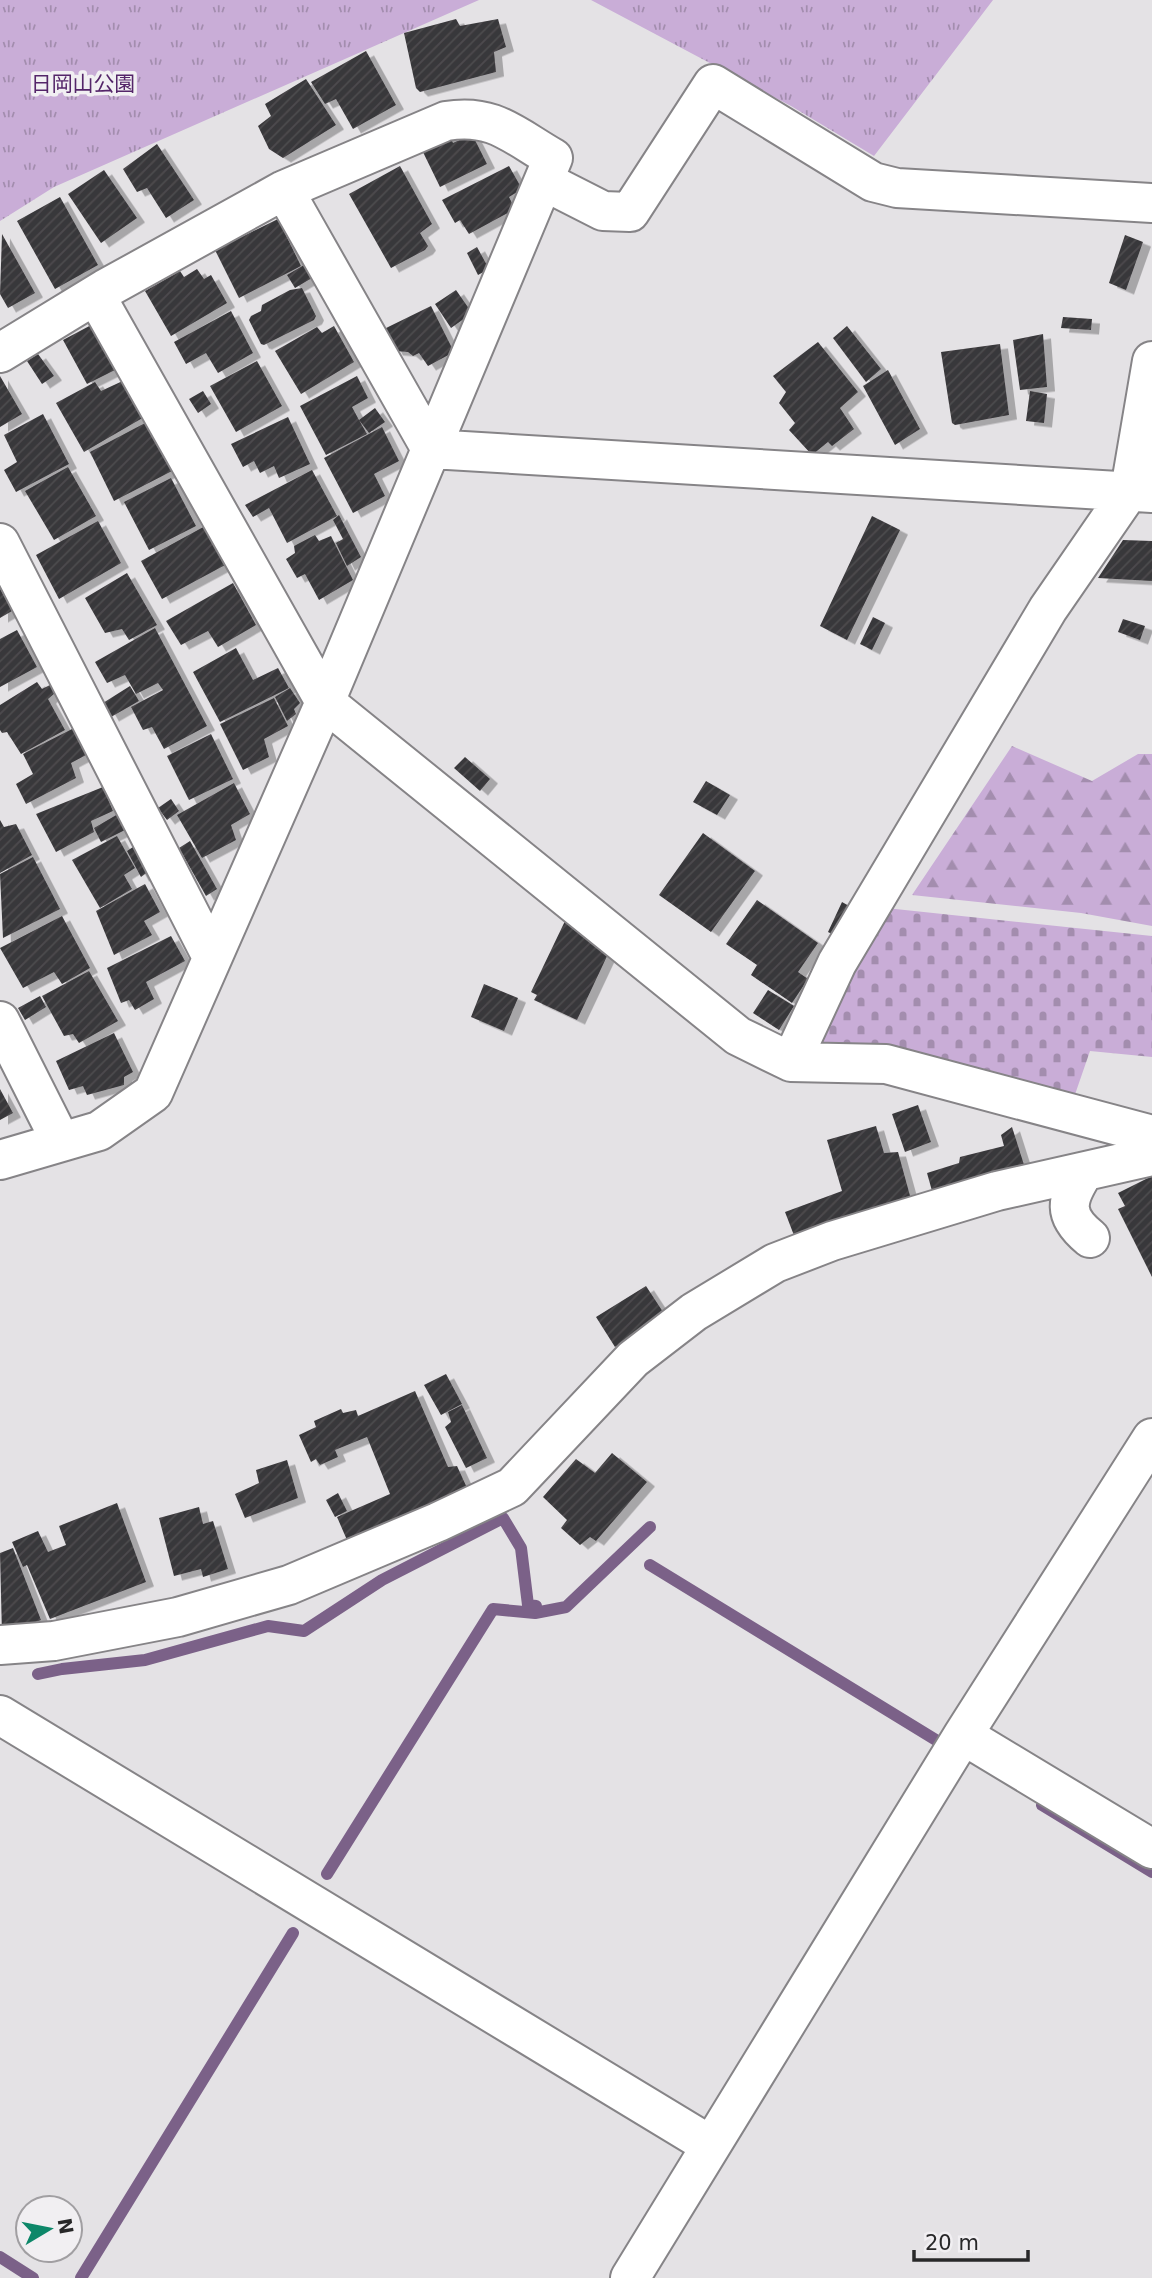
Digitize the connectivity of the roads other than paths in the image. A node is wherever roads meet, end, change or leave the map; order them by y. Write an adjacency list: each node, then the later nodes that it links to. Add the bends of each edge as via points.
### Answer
1 (544, 181): 2 (street, via 553,158 488,120 468,117 446,121); 3 (street, via 603,211 631,212 713,84 873,182 897,188); 7 (street)
2 (284, 190): 4 (street); 7 (street)
3 (1152, 203)
4 (96, 296): 5 (street); 10 (street)
5 (0, 353)
6 (1152, 361): 8 (street)
7 (431, 449): 8 (street); 10 (street)
8 (1141, 491): 13 (street, via 1048,609 837,963)
9 (0, 543): 11 (street)
10 (325, 702): 11 (street); 13 (street, via 738,1036)
11 (212, 957): 15 (street, via 153,1093 99,1131)
12 (0, 1021): 15 (street)
13 (791, 1062): 14 (street, via 886,1065)
14 (1152, 1135)
15 (60, 1140): 17 (street)
16 (1152, 1156): 18 (street)
17 (0, 1160)
18 (1084, 1171): 19 (street, via 1071,1191 1069,1212 1075,1227); 21 (street, via 905,1217 775,1263 694,1312 633,1359 512,1487 438,1522 289,1584 178,1617 54,1641)
19 (1090, 1238)
20 (1152, 1438): 23 (street)
21 (0, 1645)
22 (0, 1715): 25 (street)
23 (963, 1735): 24 (street); 25 (street)
24 (1152, 1849)
25 (710, 2145): 26 (street)
26 (630, 2278)

